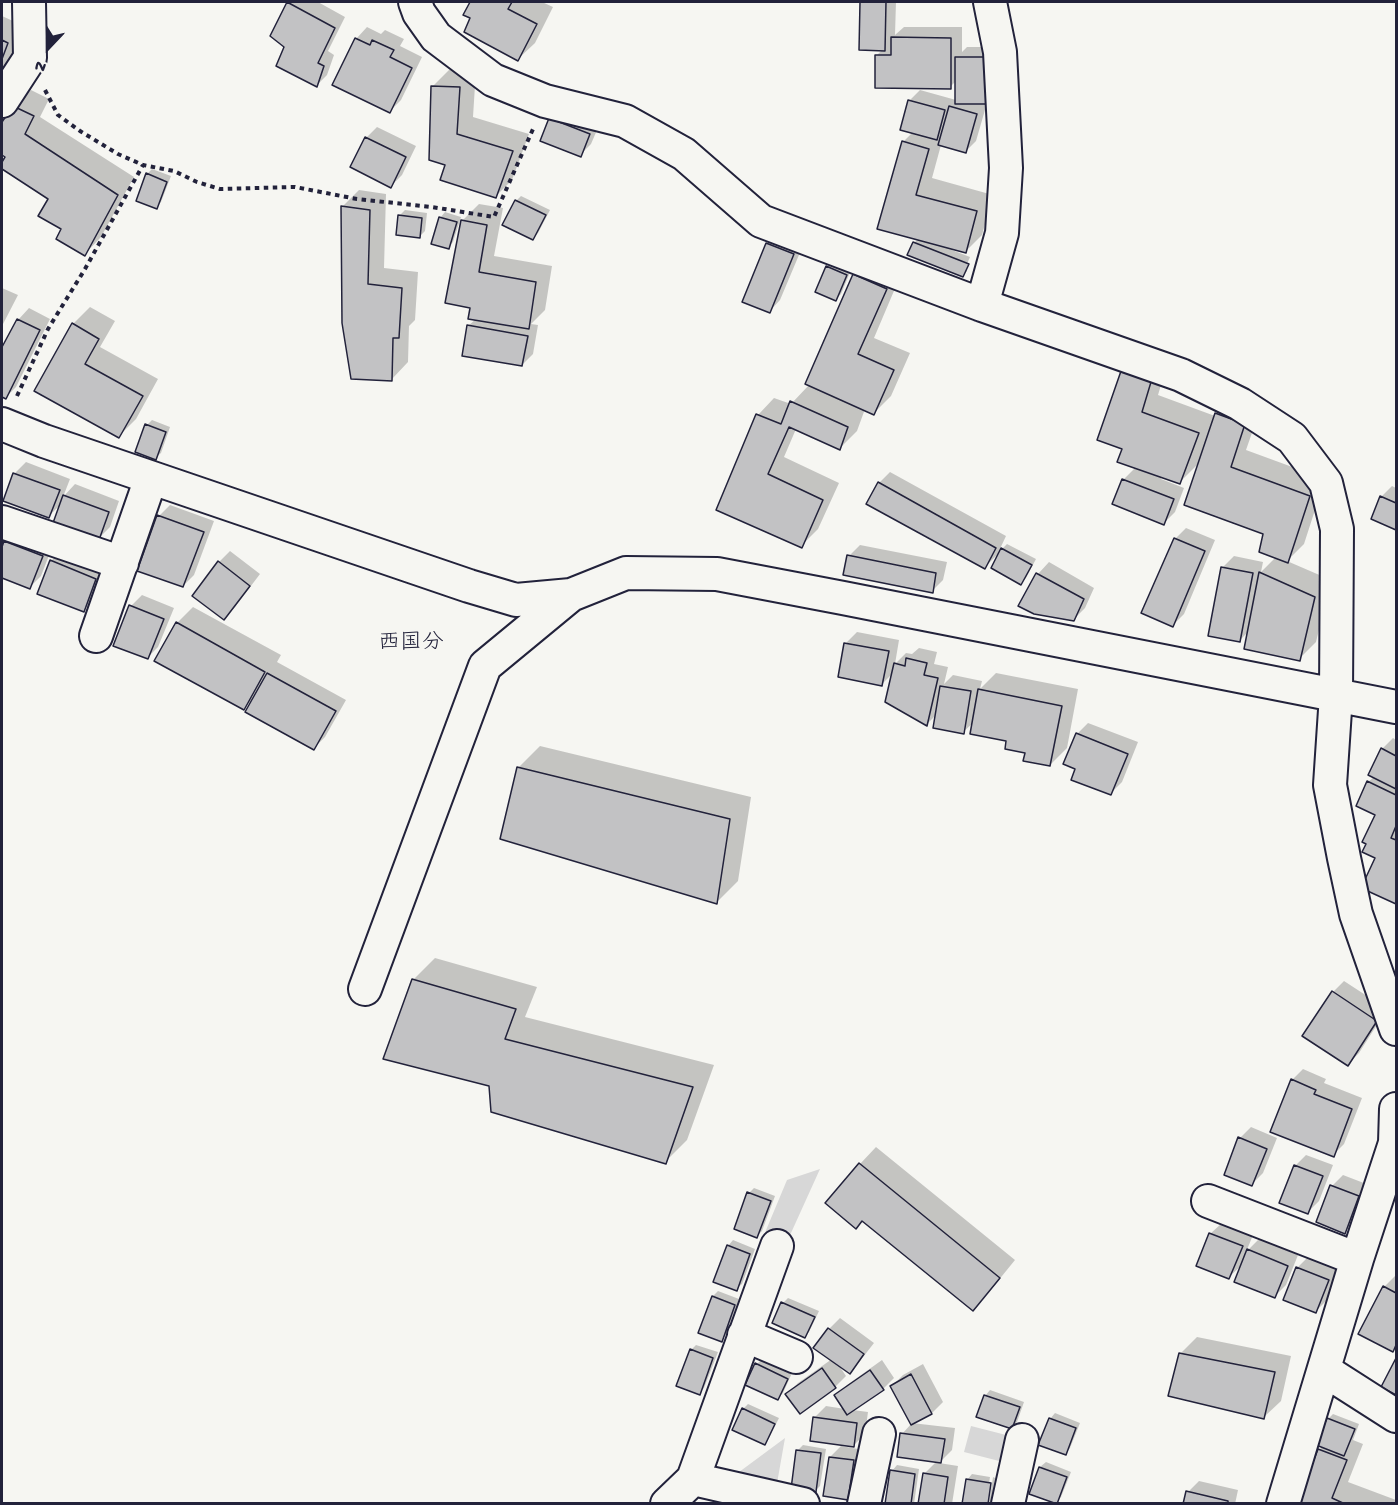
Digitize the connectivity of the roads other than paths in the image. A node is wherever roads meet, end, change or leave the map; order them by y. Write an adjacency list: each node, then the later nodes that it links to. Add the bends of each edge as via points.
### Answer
1 (29, 2): 4 (street, via 30,58)
2 (415, 2): 5 (street, via 436,37 493,80 545,101 625,122 684,154 761,221)
3 (990, 2): 5 (street, via 1000,52 1006,168 1002,233)
4 (2, 101)
5 (982, 304): 12 (street, via 1181,375 1240,404 1292,438 1326,483 1337,529)
6 (3, 425): 7 (street)
7 (151, 478): 9 (street); 10 (street, via 516,600)
8 (2, 522): 9 (street)
9 (122, 563): 11 (street)
10 (571, 595): 12 (street, via 626,573 717,574); 14 (street, via 484,666)
11 (96, 636)
12 (1336, 695): 13 (street); 15 (street, via 1330,785 1356,914)
13 (1396, 706)
14 (365, 989)
15 (1396, 1029)
16 (1396, 1109): 19 (street, via 1395,1143)
17 (1208, 1201): 19 (street)
18 (777, 1245): 20 (street)
19 (1357, 1259): 22 (street)
20 (744, 1335): 21 (street); 26 (street)
21 (796, 1357)
22 (1324, 1370): 23 (street); 31 (street)
23 (1396, 1416)
24 (879, 1434): 29 (street)
25 (1022, 1440): 30 (street)
26 (693, 1479): 27 (street); 28 (street)
27 (667, 1503)
28 (803, 1503)
29 (864, 1503)
30 (1008, 1503)
31 (1283, 1503)

